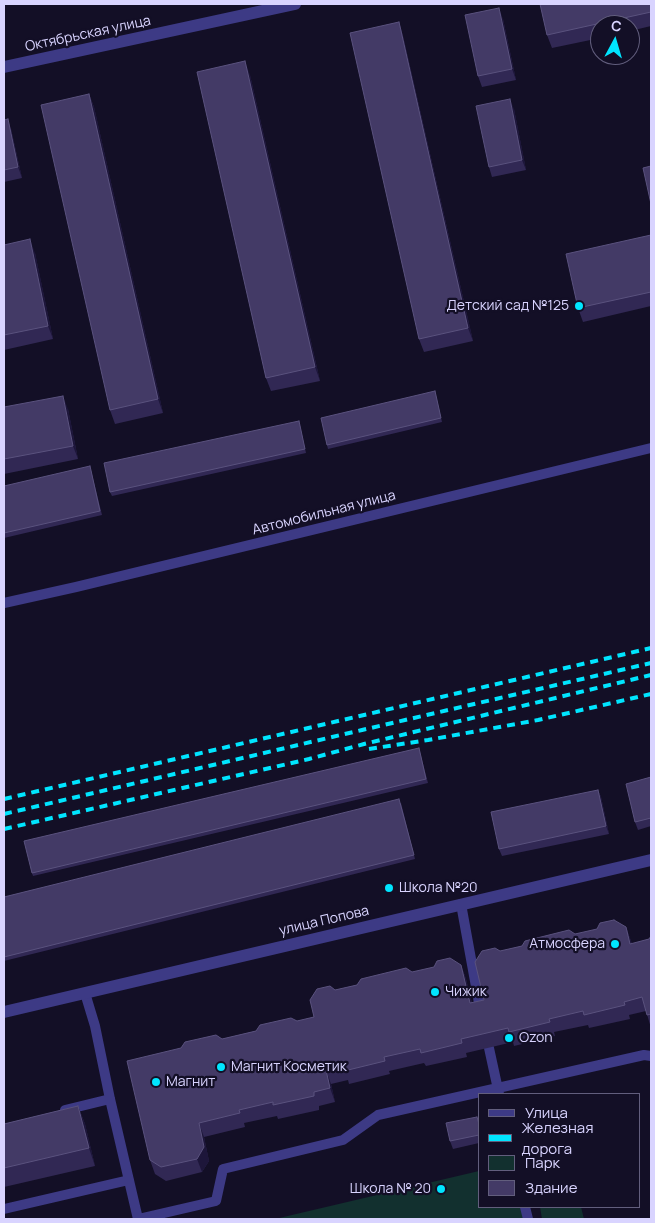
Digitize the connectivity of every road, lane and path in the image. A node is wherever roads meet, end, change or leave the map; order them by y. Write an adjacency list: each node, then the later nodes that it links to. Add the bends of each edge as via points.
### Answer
1 (288, 5): 2 (street, Октябрьская улица)
2 (4, 67)
3 (651, 448): 4 (lane, Автомобильная улица)
4 (4, 603)
5 (651, 860): 6 (street, улица Попова)
6 (461, 904): 7 (street, улица Попова); 9 (lane)
7 (85, 993): 8 (street, улица Попова); 14 (lane)
8 (4, 1012)
9 (482, 1016)
10 (489, 1048): 12 (lane)
11 (651, 1056): 12 (lane, via 644,1055)
12 (498, 1091)
13 (478, 1095): 16 (lane, via 378,1115 343,1140 223,1169 216,1201 138,1219)
14 (110, 1099): 15 (lane); 16 (lane)
15 (58, 1111)
16 (129, 1180): 17 (lane)
17 (4, 1209)

